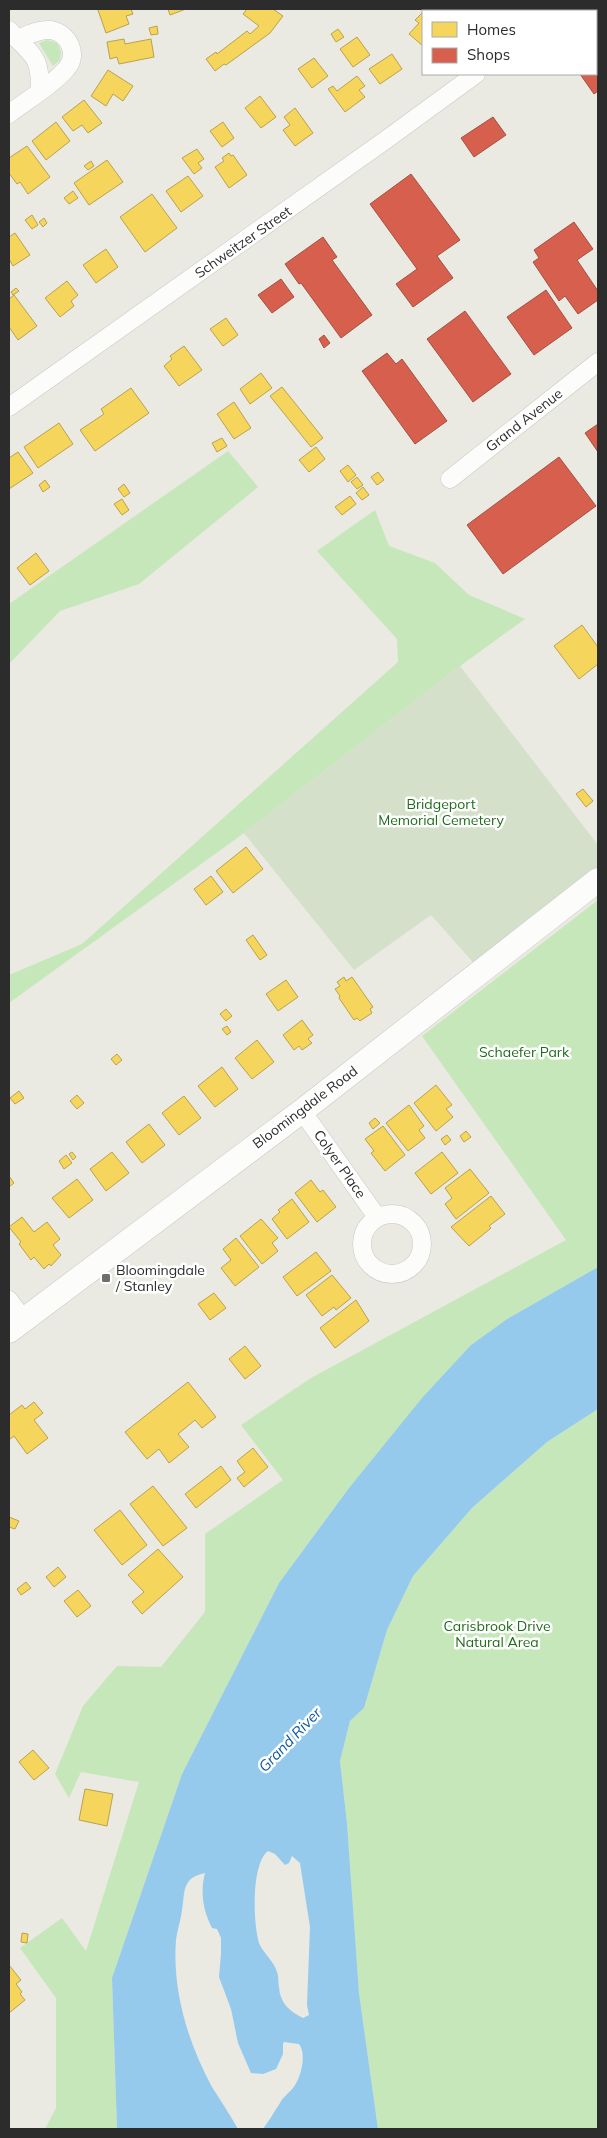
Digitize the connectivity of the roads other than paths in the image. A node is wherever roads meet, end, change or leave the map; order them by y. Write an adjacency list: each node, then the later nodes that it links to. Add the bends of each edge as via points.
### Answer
1 (13, 34): 3 (street, via 35,56); 3 (street, via 50,30 62,34 70,45 73,53 68,67)
2 (475, 75): 6 (street, Schweitzer Street)
3 (40, 90): 4 (street)
4 (9, 114)
5 (598, 362): 7 (street, Grand Avenue)
6 (9, 407)
7 (450, 479)
8 (598, 880): 9 (main road, Bloomingdale Road)
9 (302, 1111): 10 (street, Colyer Place); 12 (main road, Bloomingdale Road)
10 (377, 1216)
11 (9, 1300): 12 (street)
12 (16, 1325)

